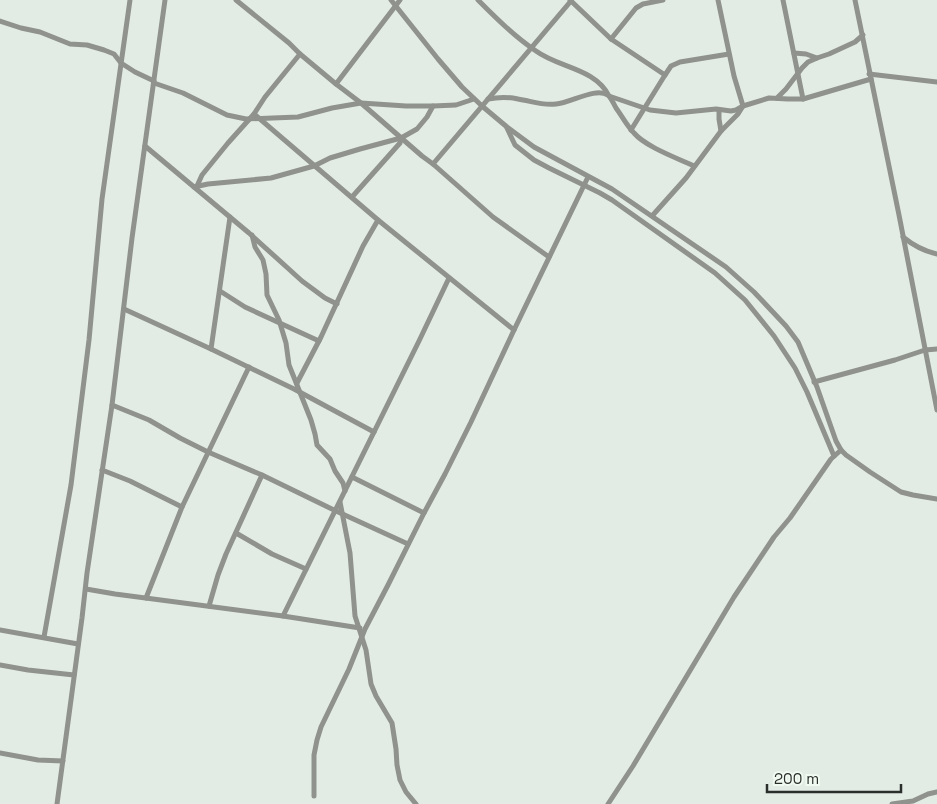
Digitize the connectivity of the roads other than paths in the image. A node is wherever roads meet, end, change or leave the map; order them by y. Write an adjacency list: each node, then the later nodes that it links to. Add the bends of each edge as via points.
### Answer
1 (130, 0): 21 (street)
2 (165, 0): 25 (street)
3 (236, 0): 18 (street)
4 (391, 0): 12 (street)
5 (400, 0): 12 (street)
6 (478, 0): 16 (street)
7 (571, 0): 15 (street); 16 (street)
8 (663, 0): 15 (street, via 636,8)
9 (718, 0): 19 (street)
10 (783, 0): 17 (street)
11 (855, 0): 14 (street)
12 (395, 5): 27 (street); 29 (street)
13 (0, 21): 21 (street, via 70,44 95,46 114,54)
14 (862, 35): 20 (street, via 856,42); 24 (street)
15 (611, 39): 22 (street)
16 (531, 47): 28 (street, via 590,76 604,86); 32 (street)
17 (794, 53): 20 (street); 23 (street)
18 (300, 54): 27 (street); 39 (street)
19 (730, 54): 22 (street, via 680,62 671,66); 36 (street)
20 (818, 58): 23 (street, via 805,65)
21 (121, 62): 25 (street); 99 (street, via 102,199 71,485)
22 (665, 75): 37 (street)
23 (798, 75): 30 (street); 31 (street)
24 (870, 77): 26 (street); 31 (street); 56 (street)
25 (154, 82): 39 (street, via 227,116); 44 (street)
26 (937, 82)
27 (336, 84): 33 (street)
28 (609, 96): 32 (street, via 597,92 570,102 545,105 516,98); 37 (street); 41 (street)
29 (474, 98): 34 (street, via 456,105); 35 (street)
30 (777, 98): 31 (street); 36 (street, via 766,98)
31 (803, 98)
32 (488, 99): 35 (street)
33 (361, 103): 34 (street); 39 (street, via 298,117); 43 (street)
34 (433, 106): 43 (street, via 417,129)
35 (482, 106): 40 (street); 45 (street)
36 (743, 106): 38 (street, via 736,110); 42 (street)
37 (644, 108): 38 (street, via 676,113); 41 (street)
38 (719, 110): 42 (street)
39 (254, 117): 46 (street); 50 (street, via 228,142)
40 (507, 127): 48 (street, via 534,147); 49 (street, via 515,145 521,150)
41 (631, 130): 47 (street, via 650,146)
42 (720, 131): 47 (street)
43 (401, 138): 45 (street); 46 (street, via 330,158); 51 (street)
44 (146, 146): 50 (street); 62 (street)
45 (433, 164): 58 (street, via 493,217)
46 (314, 166): 50 (street, via 271,178); 51 (street)
47 (694, 166): 52 (street)
48 (588, 177): 49 (street); 52 (street)
49 (584, 185): 58 (street); 79 (street, via 612,200 715,273 745,300 795,368)
50 (196, 187): 53 (street)
51 (352, 197): 54 (street)
52 (652, 216): 70 (street, via 726,267 754,292 798,342)
53 (230, 217): 55 (street); 60 (street)
54 (378, 220): 59 (street); 61 (street)
55 (252, 235): 61 (street, via 302,281); 63 (street, via 263,260 267,295)
56 (903, 237): 57 (street, via 920,249); 68 (street)
57 (937, 254)
58 (549, 257): 64 (street)
59 (449, 278): 64 (street); 76 (street)
60 (220, 291): 63 (street); 66 (street)
61 (337, 304): 65 (street)
62 (124, 309): 66 (street); 74 (street)
63 (280, 324): 65 (street); 71 (street)
64 (514, 330): 89 (street, via 472,422)
65 (319, 341): 71 (street)
66 (211, 349): 69 (street)
67 (937, 349): 68 (street)
68 (925, 350): 70 (street); 75 (street)
69 (249, 367): 72 (street); 78 (street)
70 (814, 382): 77 (street)
71 (297, 383): 72 (street); 73 (street)
72 (294, 389): 73 (street)
73 (300, 393): 76 (street); 83 (street, via 317,445 330,459)
74 (112, 405): 78 (street, via 149,420); 80 (street)
75 (937, 410)
76 (374, 432): 82 (street)
77 (841, 450): 79 (street); 84 (street, via 901,492)
78 (208, 452): 81 (street); 86 (street)
79 (834, 456): 110 (street, via 734,597)
80 (102, 470): 86 (street); 93 (street)
81 (262, 475): 87 (street); 90 (street)
82 (352, 477): 83 (street); 89 (street)
83 (345, 491): 85 (street)
84 (937, 499)
85 (340, 501): 87 (street); 88 (street)
86 (182, 507): 94 (street)
87 (336, 511): 88 (street); 92 (street)
88 (343, 513): 91 (street); 97 (street, via 356,616)
89 (424, 513): 91 (street)
90 (236, 533): 92 (street); 95 (street)
91 (408, 544): 97 (street)
92 (306, 569): 96 (street)
93 (86, 589): 94 (street); 101 (street)
94 (146, 598): 95 (street)
95 (209, 606): 96 (street)
96 (283, 616): 97 (street)
97 (362, 629): 100 (street)
98 (0, 630): 99 (street)
99 (44, 637): 101 (street)
100 (362, 637): 107 (street, via 317,740); 109 (street, via 371,684 392,723 400,780)
101 (78, 644): 103 (street)
102 (0, 665): 103 (street)
103 (74, 675): 105 (street)
104 (0, 752): 105 (street, via 38,760)
105 (63, 761): 108 (street)
106 (937, 792): 111 (street, via 914,801)
107 (314, 796)
108 (57, 804)
109 (416, 804)
110 (608, 804)
111 (892, 804)

